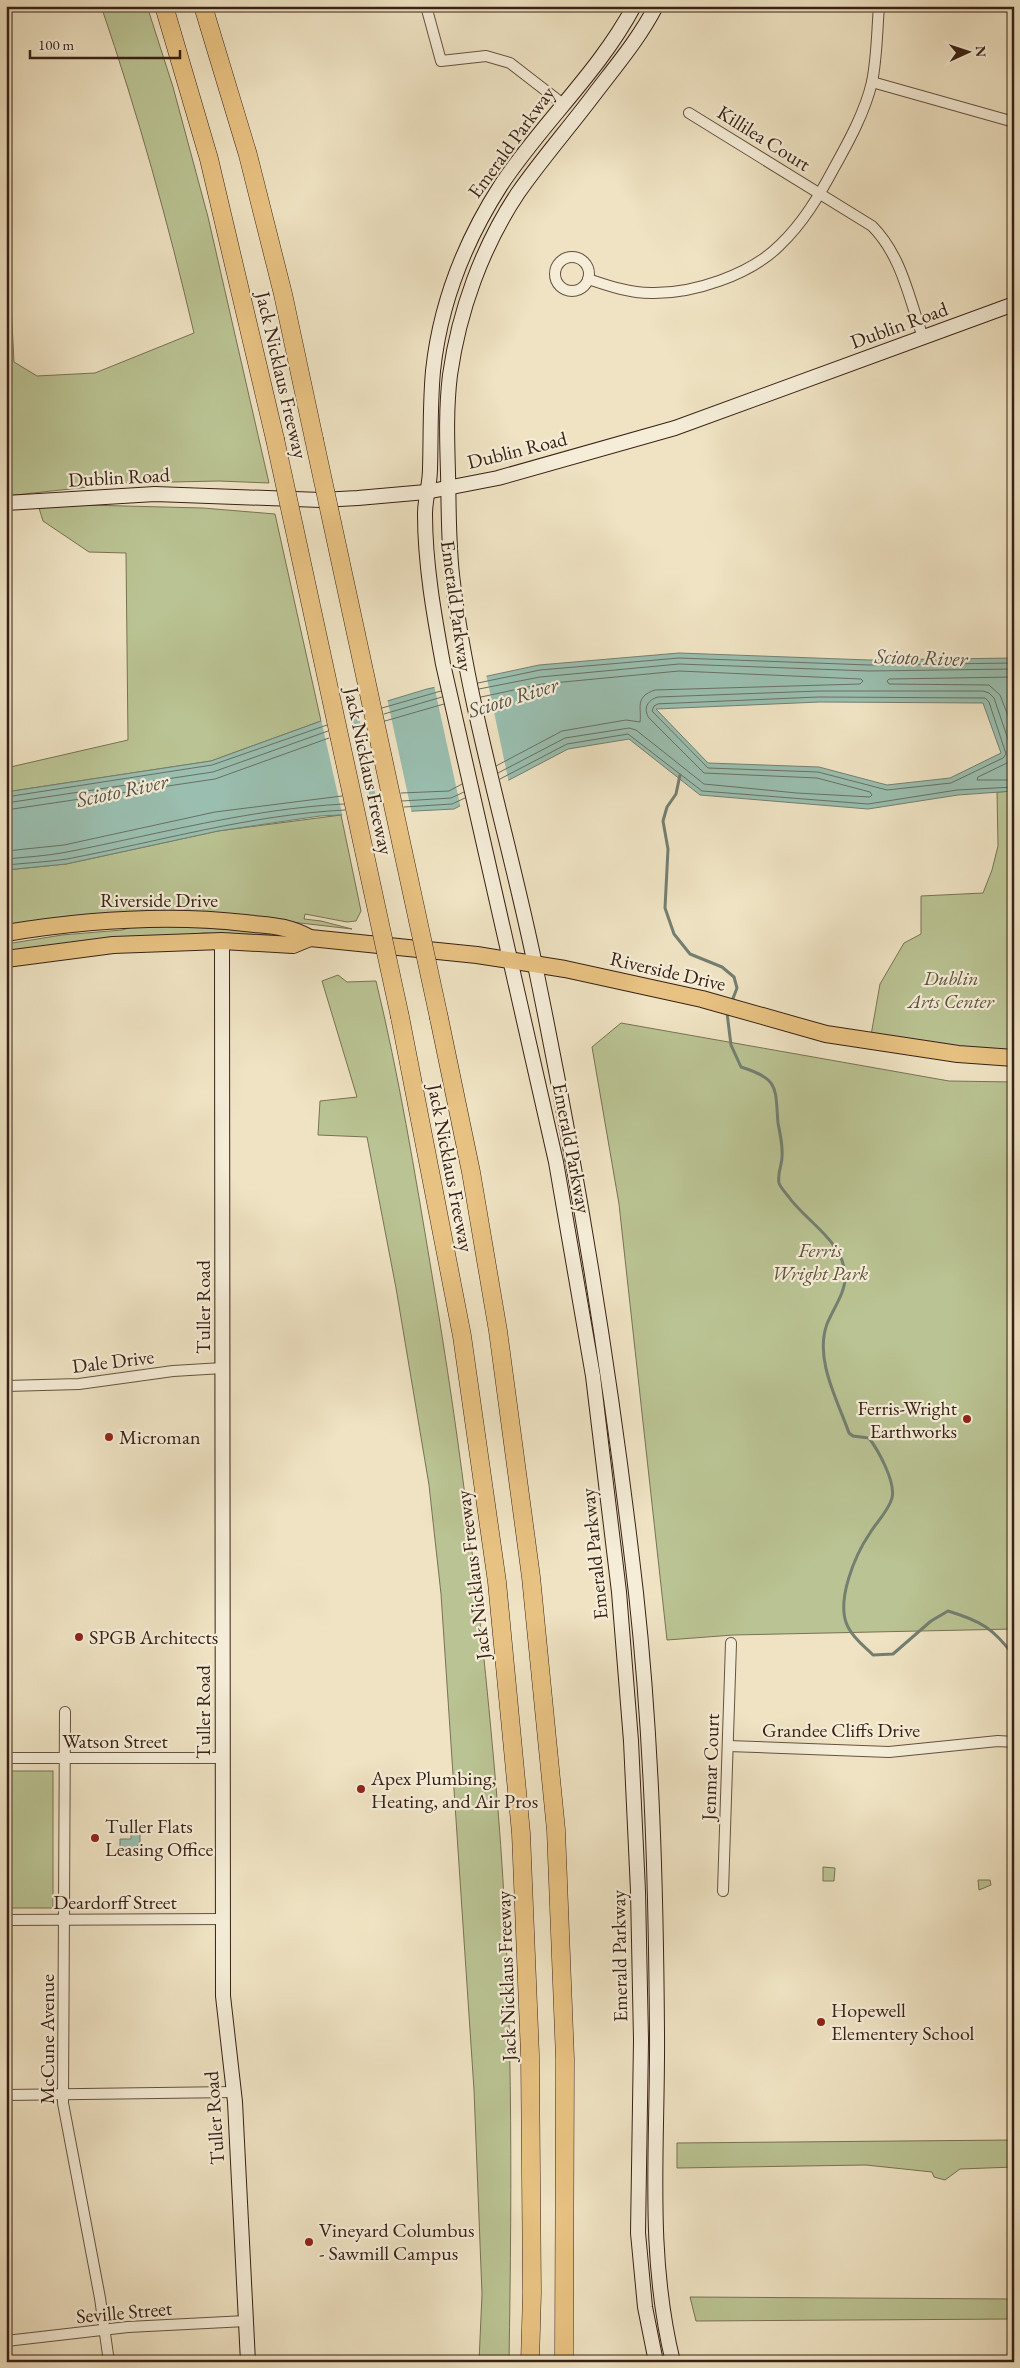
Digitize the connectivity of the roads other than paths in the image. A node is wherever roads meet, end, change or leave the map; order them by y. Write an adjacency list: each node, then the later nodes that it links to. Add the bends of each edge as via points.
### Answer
1 (164, 6): 46 (highway, Jack Nicklaus Freeway, bridge, via 209,160 275,439 400,1017 462,1336 498,1592 521,1833 530,2046)
2 (203, 6): 47 (highway, Jack Nicklaus Freeway, bridge, via 248,155 283,294 439,1018 470,1172 500,1350 531,1577 556,1830 565,2059)
3 (426, 6): 8 (street, via 441,61 486,56 510,63)
4 (634, 6): 8 (main road, Emerald Parkway, via 614,38)
5 (656, 6): 15 (main road, Emerald Parkway, via 632,46 519,192 498,226 485,256 468,297 455,345 446,418)
6 (879, 6): 7 (street)
7 (872, 82): 10 (street); 11 (street, via 853,134)
8 (563, 104): 16 (main road, Emerald Parkway, via 483,215 446,304 433,371 430,471)
9 (689, 113): 11 (street, Killilea Court)
10 (1014, 122)
11 (820, 193): 12 (street, via 806,216 780,246 738,274 694,288 651,294); 14 (street, Killilea Court, via 863,219 888,245)
12 (588, 279)
13 (1014, 304): 14 (main road, Dublin Road)
14 (923, 337): 15 (main road, Dublin Road, via 676,428 498,478)
15 (448, 487): 16 (main road, Dublin Road); 23 (main road, Emerald Parkway, via 449,550 466,661)
16 (426, 492): 17 (main road, Dublin Road, via 321,500 178,494); 22 (main road, Emerald Parkway, via 427,552 436,626)
17 (6, 503)
18 (6, 933): 19 (main road, Riverside Drive, via 86,922 185,918 291,928)
19 (310, 938): 20 (main road, Riverside Drive, via 293,944); 22 (main road, Riverside Drive)
20 (222, 941): 21 (main road, Riverside Drive, via 113,945); 25 (main road, Tuller Road)
21 (6, 959)
22 (511, 960): 23 (main road, Riverside Drive); 48 (main road, Emerald Parkway, via 558,1172 593,1376 619,1592 631,1741 638,1891 641,2040 638,2233 645,2307)
23 (535, 964): 24 (main road, Riverside Drive, via 702,999 826,1034 958,1054); 49 (main road, Emerald Parkway, via 609,1374 637,1600 655,1890 654,2232 661,2304)
24 (1014, 1058)
25 (223, 1368): 26 (street, Dale Drive, via 173,1371 79,1384); 33 (main road, Tuller Road)
26 (6, 1386)
27 (731, 1643): 30 (street, Jenmar Court)
28 (65, 1712): 32 (street, McCune Avenue)
29 (1014, 1742): 30 (street, Grandee Cliffs Drive, via 889,1752)
30 (728, 1746): 34 (street, Jenmar Court)
31 (6, 1758): 32 (street, Watson Street)
32 (65, 1758): 33 (street, Watson Street); 37 (street, McCune Avenue)
33 (222, 1758): 35 (main road, Tuller Road)
34 (723, 1891)
35 (223, 1919): 37 (street, Deardorff Street); 38 (main road, Tuller Road, via 224,2016)
36 (6, 1920): 37 (street, Deardorff Street)
37 (65, 1920): 39 (street, McCune Avenue)
38 (234, 2092): 39 (street); 41 (main road, Tuller Road)
39 (63, 2094): 40 (street); 42 (street, McCune Avenue)
40 (6, 2095)
41 (246, 2321): 42 (street, Seville Street); 45 (main road, Tuller Road)
42 (104, 2331): 43 (street, Seville Street); 44 (street, McCune Avenue)
43 (6, 2340)
44 (109, 2362)
45 (248, 2362)
46 (530, 2362)
47 (564, 2362)
48 (656, 2362)
49 (673, 2362)

